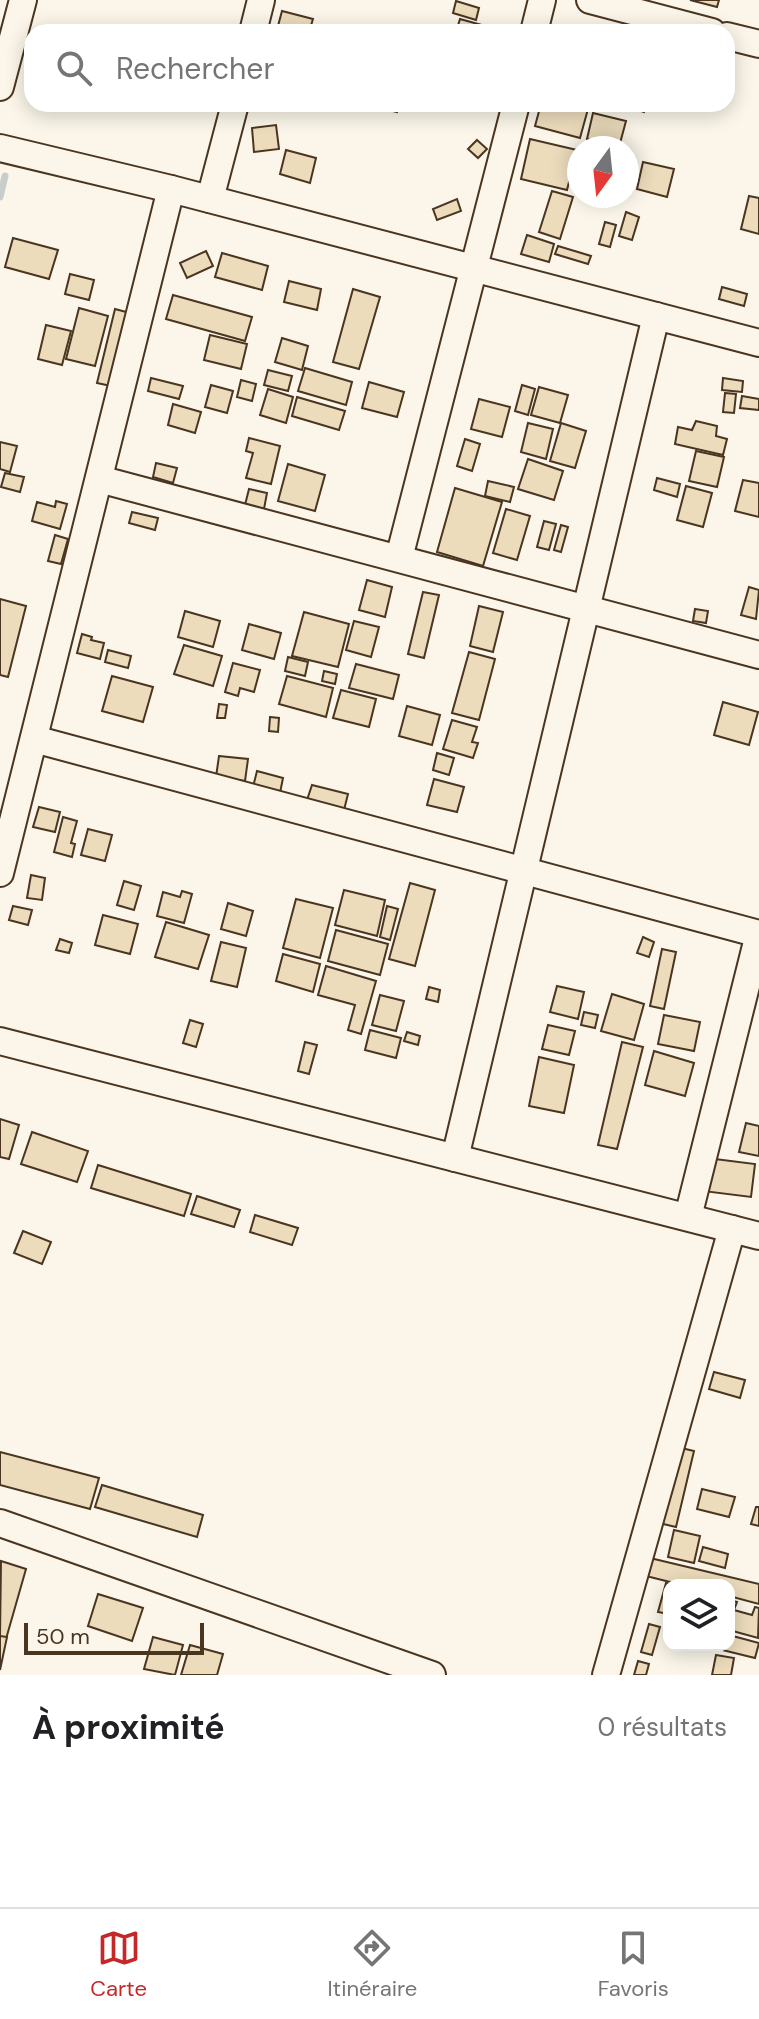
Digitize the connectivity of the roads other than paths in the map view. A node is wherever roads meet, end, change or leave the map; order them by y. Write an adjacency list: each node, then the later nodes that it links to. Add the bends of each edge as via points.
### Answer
1 (23, 0): 10 (street)
2 (261, 0): 5 (street)
3 (542, 0): 6 (street)
4 (590, 0): 7 (street)
5 (255, 24)
6 (536, 24)
7 (682, 24)
8 (735, 38): 9 (street)
9 (759, 44)
10 (0, 87)
11 (233, 112): 15 (street)
12 (514, 112): 16 (street)
13 (0, 148): 14 (street)
14 (171, 189): 15 (street); 19 (street)
15 (210, 199): 16 (street)
16 (474, 268): 17 (street); 20 (street)
17 (656, 316): 18 (street); 21 (street)
18 (759, 343)
19 (99, 479): 20 (street); 23 (street)
20 (399, 558): 21 (street)
21 (586, 609): 22 (street); 24 (street)
22 (759, 655)
23 (34, 739): 24 (street); 25 (street)
24 (524, 871): 27 (street); 28 (street, via 759,934)
25 (0, 873)
26 (0, 1041): 27 (street)
27 (455, 1158): 28 (street)
28 (688, 1217): 29 (street)
29 (732, 1229): 30 (street); 33 (street)
30 (759, 1236)
31 (0, 1523): 32 (street)
32 (432, 1675)
33 (606, 1675)

